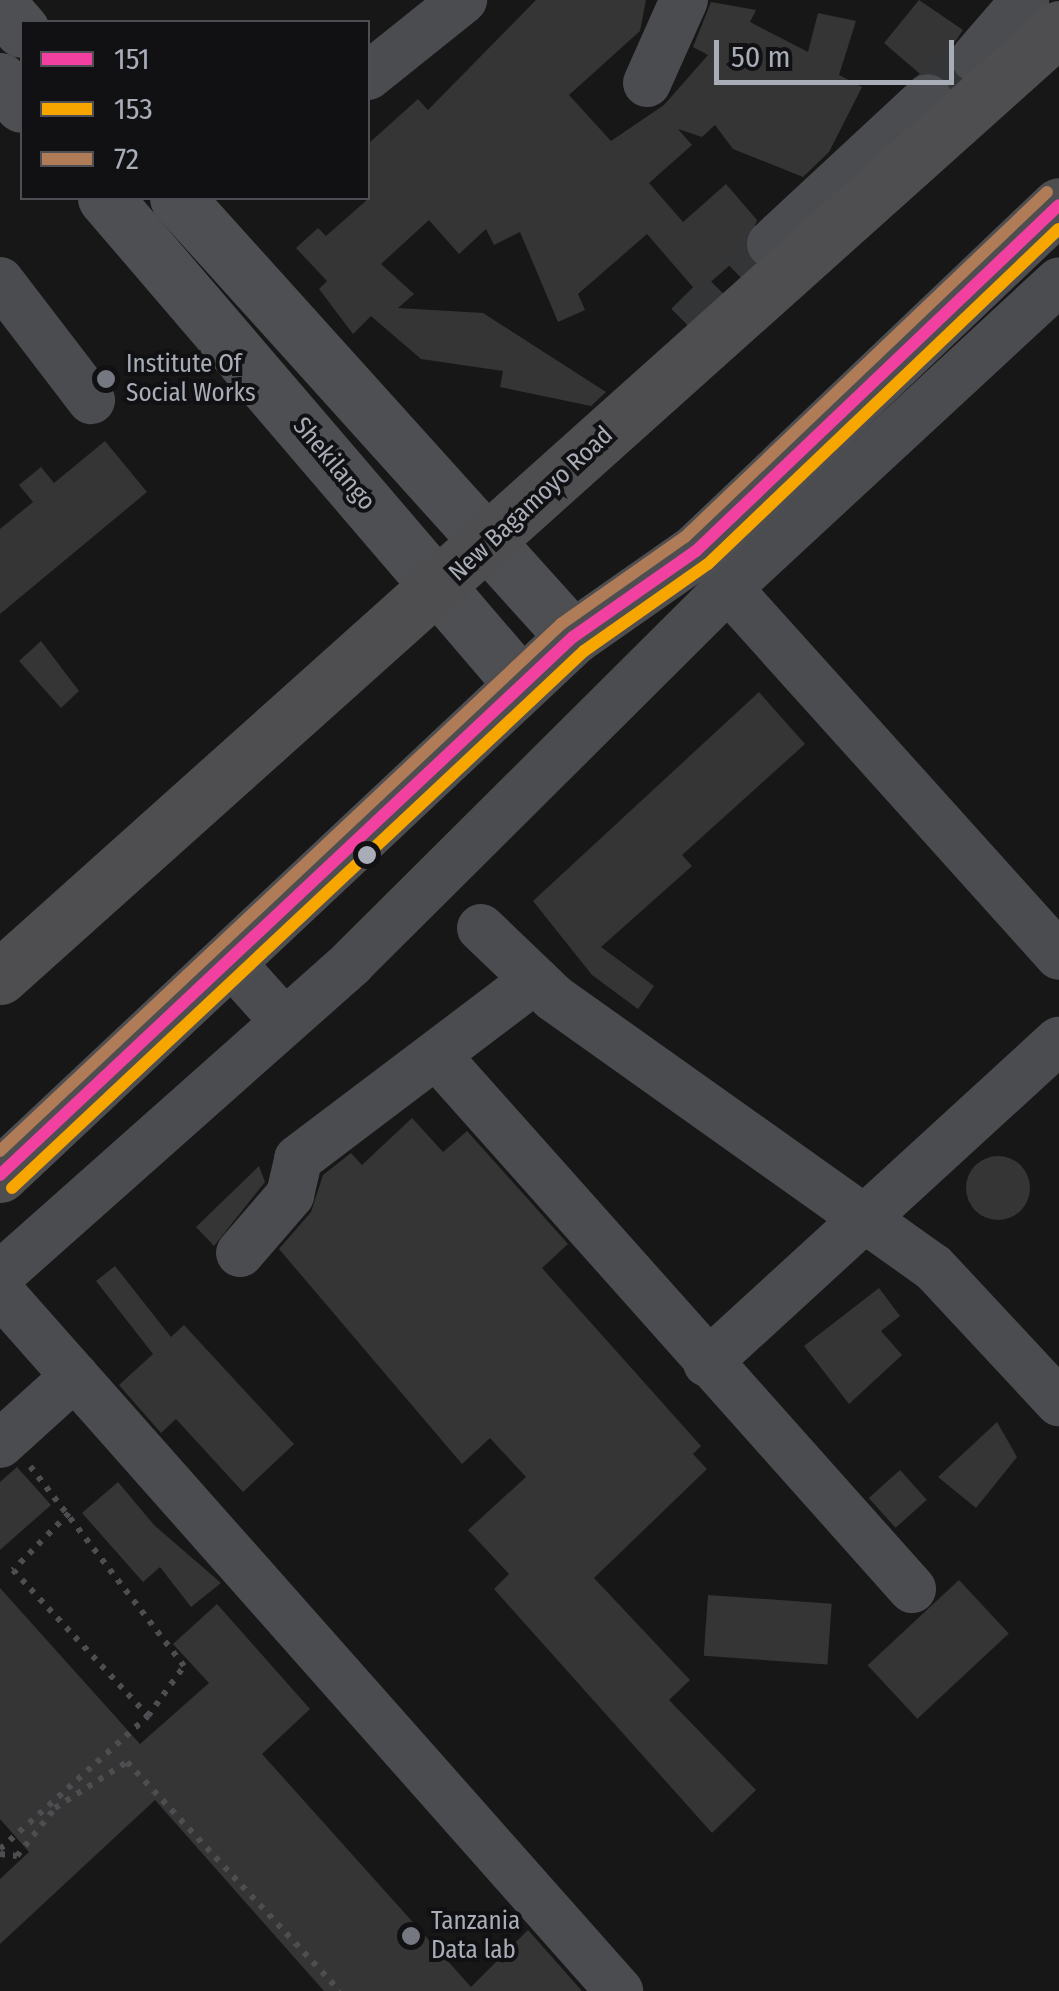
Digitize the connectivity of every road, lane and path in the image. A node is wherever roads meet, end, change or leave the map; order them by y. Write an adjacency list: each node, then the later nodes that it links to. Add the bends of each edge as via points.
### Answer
1 (462, 0): 6 (street)
2 (684, 0): 8 (street)
3 (1025, 0): 5 (street)
4 (1059, 28): 20 (highway, New Bagamoyo Road)
5 (975, 58)
6 (370, 74)
7 (0, 80): 10 (main road)
8 (647, 84)
9 (928, 98): 14 (street)
10 (20, 103)
11 (107, 200): 15 (main road, Shekilango)
12 (196, 203): 15 (street); 21 (main road)
13 (1059, 205): 24 (highway, via 696,550)
14 (771, 244)
15 (155, 254): 23 (main road, Shekilango)
16 (0, 280): 19 (street)
17 (1059, 282): 22 (street)
18 (688, 326): 20 (street, via 654,356)
19 (91, 400)
20 (643, 400): 21 (highway, New Bagamoyo Road)
21 (490, 547): 23 (highway, New Bagamoyo Road); 24 (main road)
22 (728, 588): 27 (street); 31 (street)
23 (441, 590): 25 (main road, Shekilango); 29 (highway, New Bagamoyo Road)
24 (574, 637): 25 (highway)
25 (522, 685): 28 (highway)
26 (481, 928): 30 (street)
27 (1059, 956)
28 (229, 960): 31 (street); 34 (highway)
29 (0, 977)
30 (534, 980): 33 (street); 35 (street)
31 (283, 1020): 37 (street)
32 (1059, 1041): 35 (street)
33 (438, 1056): 36 (street, via 298,1159 290,1195); 39 (street)
34 (0, 1176)
35 (863, 1220): 39 (street); 41 (street, via 932,1267)
36 (240, 1253)
37 (0, 1274)
38 (0, 1292): 40 (street)
39 (707, 1362): 44 (street)
40 (75, 1376): 42 (street); 48 (street)
41 (1059, 1402)
42 (3, 1442): 43 (path)
43 (68, 1513): 45 (path, via 184,1666); 45 (path, via 13,1570)
44 (912, 1589)
45 (148, 1716): 46 (path)
46 (0, 1851): 47 (path, via 17,1856 55,1808 127,1762)
47 (340, 1991)
48 (619, 1991)

